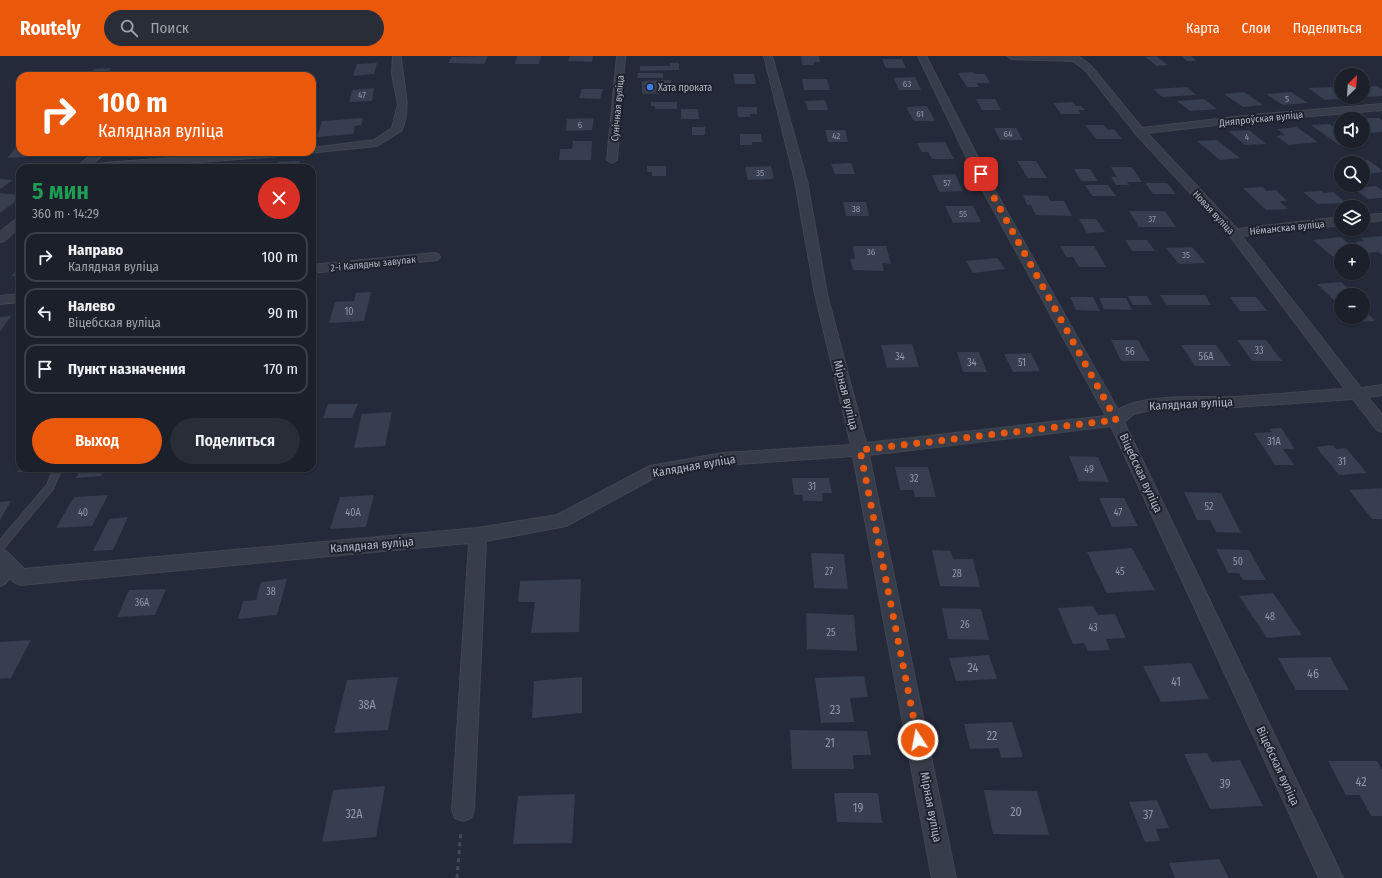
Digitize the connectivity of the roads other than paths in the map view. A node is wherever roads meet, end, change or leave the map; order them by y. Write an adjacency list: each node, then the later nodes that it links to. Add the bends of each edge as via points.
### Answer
1 (397, 56): 9 (street, via 397,74 403,104 397,130 377,143)
2 (621, 56): 12 (street, Сунічная вуліца)
3 (768, 56): 29 (street, Мірная вуліца, via 801,181 820,294)
4 (922, 56): 27 (street, Віцебская вуліца, via 987,186)
5 (1011, 56): 6 (street, Новая вуліца)
6 (1079, 57): 8 (street, Новая вуліца)
7 (1382, 107): 8 (street, Дняпроўская вуліца)
8 (1139, 131): 19 (street, Новая вуліца)
9 (316, 151)
10 (96, 156): 13 (street)
11 (239, 156): 14 (street)
12 (612, 160)
13 (86, 164)
14 (131, 164)
15 (1382, 217): 16 (street)
16 (1370, 218)
17 (1334, 222): 19 (street, Нёманская вуліца)
18 (16, 224): 20 (street)
19 (1234, 233): 26 (street, Новая вуліца)
20 (0, 238)
21 (434, 257): 22 (street, 2-і Калядны завулак)
22 (316, 269)
23 (16, 298): 24 (street)
24 (0, 300)
25 (1382, 390): 26 (street, Калядная вуліца)
26 (1358, 393): 27 (street, Калядная вуліца, via 1151,405 1129,410); 28 (street, Новая вуліца)
27 (1116, 420): 29 (street, Калядная вуліца); 36 (street, Віцебская вуліца)
28 (1382, 426)
29 (860, 450): 31 (street, Калядная вуліца, via 723,460 650,472 560,521); 35 (street, Мірная вуліца)
30 (56, 472): 32 (lane, via 50,486)
31 (478, 535): 33 (street, Калядная вуліца, via 20,577); 34 (street)
32 (0, 546)
33 (2, 566)
34 (463, 810)
35 (944, 878)
36 (1330, 878)

